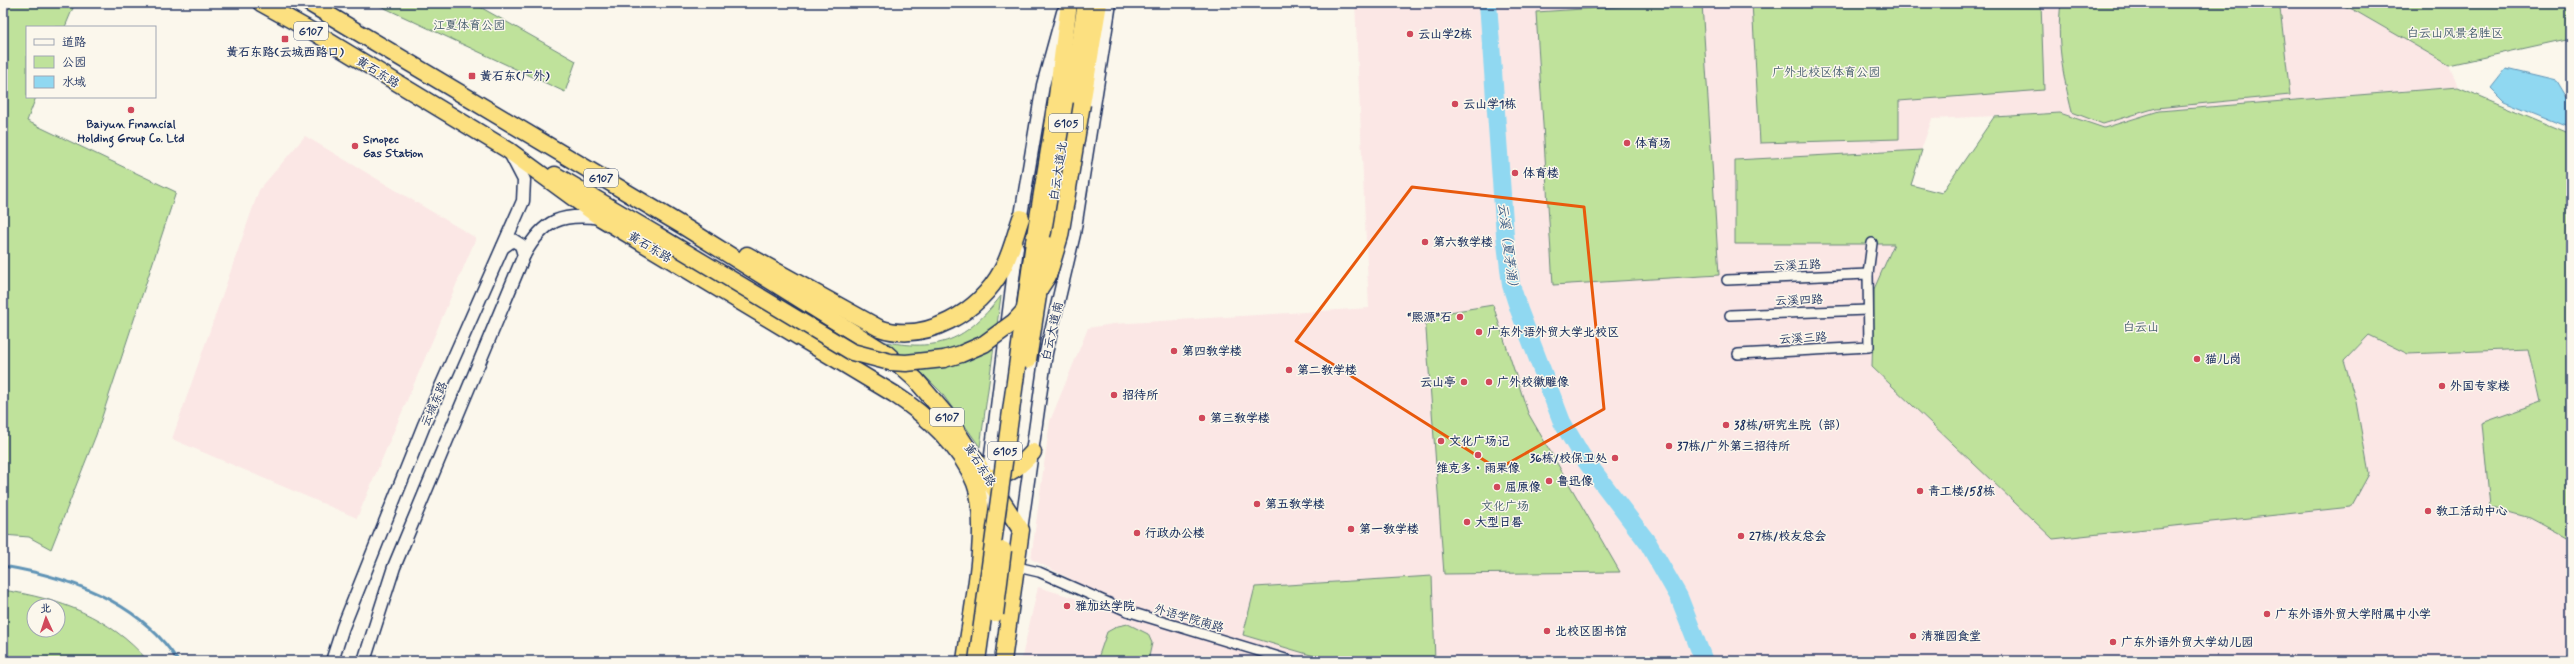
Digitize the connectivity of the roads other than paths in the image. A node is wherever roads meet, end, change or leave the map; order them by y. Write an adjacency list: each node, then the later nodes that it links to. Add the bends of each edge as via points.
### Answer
1 (261, 3): 8 (highway, 黄石东路 / G107)
2 (309, 3): 11 (highway, 黄石东路 / G107)
3 (1066, 3): 10 (main road, via 1043,85)
4 (1069, 3): 12 (highway, 白云大道北 / G105)
5 (1086, 3): 12 (highway, 白云大道北 / G105)
6 (1099, 3): 8 (highway, bridge, via 1060,236 1048,276 1030,304 1014,322 984,344 944,359 890,362 852,352 567,181)
7 (1110, 3): 24 (main road, 白云大道南, via 1074,234 1046,353)
8 (508, 150): 9 (highway, 黄石东路 / G107); 14 (main road, 云城东路, via 520,172 525,190 523,201)
9 (602, 218): 15 (main road, 云城东路, via 580,216 558,219 539,232); 22 (highway, 黄石东路 / G107)
10 (1021, 218): 11 (highway, via 1002,270 978,300 938,327 914,333 884,330 866,322 763,263); 23 (main road)
11 (683, 226): 20 (highway, 黄石东路 / G107)
12 (1040, 243): 34 (highway, G105, bridge); 35 (highway, 白云大道南 / G105, bridge)
13 (1872, 243): 16 (street)
14 (503, 247): 15 (main road, via 513,240 521,245); 31 (main road, 云城东路, via 420,436 343,626)
15 (524, 255): 32 (main road, 云城东路, via 394,567)
16 (1868, 274): 17 (street, 云溪五路); 18 (street)
17 (1727, 280)
18 (1868, 310): 19 (street, 云溪四路); 21 (street, 云溪三路, via 1869,346)
19 (1730, 315)
20 (847, 327): 22 (highway, via 852,341 850,349 841,356); 26 (highway, 黄石东路 / G107, via 886,353 916,380 955,426)
21 (1738, 354)
22 (826, 355): 25 (highway, 黄石东路 / G107, via 894,394 925,416 946,439)
23 (990, 452): 24 (main road, via 1001,460 1011,462); 26 (main road)
24 (1033, 452): 26 (highway, via 1022,464 1006,474); 27 (main road, 白云大道南)
25 (967, 469): 26 (highway); 28 (highway, 黄石东路 / G107, via 974,482 979,502)
26 (988, 476): 27 (highway, 黄石东路 / G107); 28 (main road)
27 (1021, 530): 30 (highway, 白云大道南)
28 (982, 535): 29 (highway, G107)
29 (978, 560): 30 (street, 外语学院南路); 33 (highway, G107)
30 (1016, 566): 36 (highway, 白云大道南); 37 (street, 外语学院南路, via 1039,572 1126,611)
31 (332, 661)
32 (364, 661)
33 (965, 661)
34 (977, 661)
35 (989, 661)
36 (1003, 661)
37 (1292, 661)

